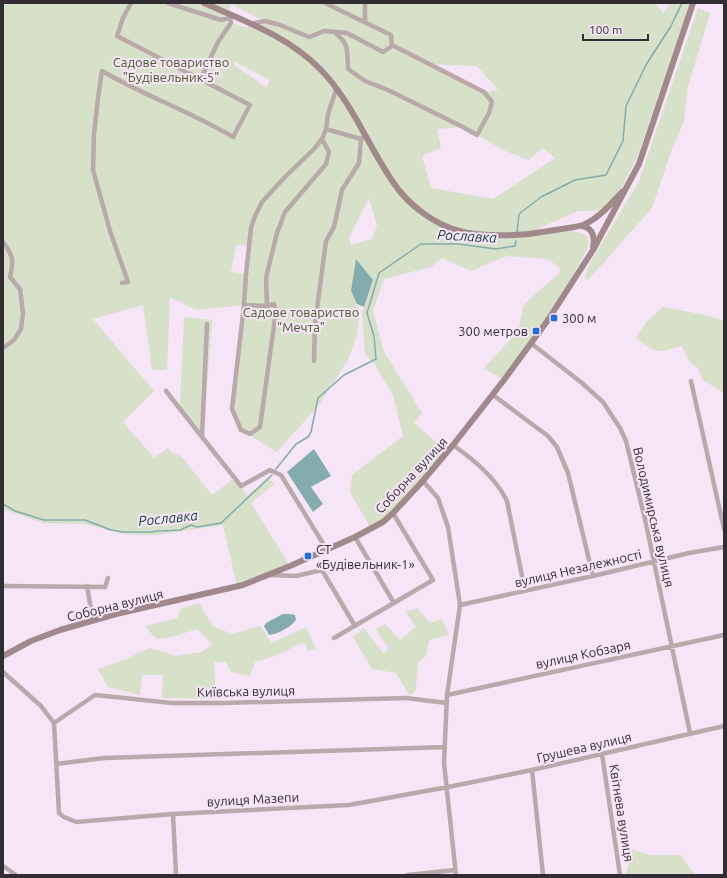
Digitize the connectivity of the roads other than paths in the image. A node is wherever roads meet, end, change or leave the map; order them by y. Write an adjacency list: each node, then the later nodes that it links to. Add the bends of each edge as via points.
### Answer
1 (131, 3): 12 (street, via 116,36)
2 (168, 3): 7 (street, via 221,20)
3 (204, 3): 7 (street)
4 (325, 3): 8 (street)
5 (365, 3): 8 (street)
6 (693, 3): 17 (street, via 645,147)
7 (231, 17): 9 (street); 12 (street, via 231,23 218,42)
8 (365, 21): 11 (street, via 391,36)
9 (250, 24): 10 (street, via 265,21 308,37); 13 (street, via 269,32 302,53 322,71)
10 (334, 32): 11 (street, via 347,33 383,52); 11 (street, via 344,39 348,69 365,81 477,136 492,102 484,92)
11 (392, 45)
12 (201, 78): 21 (street, via 250,105 233,137 102,71 94,134 93,170 128,282)
13 (336, 90): 14 (street); 15 (street, via 353,114)
14 (326, 129): 15 (street); 16 (street)
15 (363, 138): 18 (street, via 394,184 424,213 442,225 463,232 499,236); 27 (street, via 359,162 342,190 334,227 326,241 315,324)
16 (322, 139): 22 (street, via 262,202 255,216 248,246); 23 (street, via 329,152 326,164 285,212 278,233 266,278)
17 (628, 185): 18 (street, via 606,210); 20 (street, Соборна вулиця)
18 (582, 226): 20 (street, via 587,226 592,231)
19 (3, 242): 26 (street, via 11,252 10,277 20,288 23,313 21,329 14,340)
20 (593, 250): 25 (street, Соборна вулиця)
21 (122, 283)
22 (244, 305): 23 (street); 23 (street, via 232,409 240,430 250,434 260,427 275,319 274,304)
23 (267, 306)
24 (207, 324): 31 (street)
25 (532, 344): 30 (street, Соборна вулиця); 39 (street, Володимирська вулиця, via 603,402 620,428 631,460)
26 (3, 348)
27 (314, 360)
28 (691, 381): 35 (street)
29 (166, 391): 31 (street)
30 (493, 394): 32 (street, Соборна вулиця); 41 (street, via 548,436 556,447 568,473)
31 (202, 437): 38 (street, via 241,486 270,470 280,475)
32 (453, 445): 33 (street, Соборна вулиця); 45 (street, via 501,488 507,501)
33 (423, 480): 34 (street, Соборна вулиця); 47 (street, via 438,498 445,516)
34 (393, 513): 36 (street, Соборна вулиця, via 384,522); 46 (street, via 433,580)
35 (724, 529)
36 (355, 537): 38 (street, Соборна вулиця); 46 (street)
37 (724, 547): 39 (street, вулиця Незалежності)
38 (327, 550): 40 (street, Соборна вулиця)
39 (653, 562): 41 (street, вулиця Незалежності); 52 (street, Володимирська вулиця)
40 (269, 575): 48 (street, Соборна вулиця, via 243,585); 49 (street, via 296,576 322,570)
41 (593, 576): 45 (street, вулиця Незалежності)
42 (108, 578): 44 (street, via 105,587)
43 (3, 586): 44 (street)
44 (87, 586): 48 (street)
45 (525, 591): 47 (street, вулиця Незалежності)
46 (394, 603): 49 (street)
47 (460, 605): 55 (street)
48 (93, 621): 53 (street, Соборна вулиця, via 31,641)
49 (354, 626): 51 (street)
50 (724, 635): 52 (street, вулиця Кобзаря)
51 (334, 638)
52 (672, 646): 55 (street, вулиця Кобзаря); 59 (street, Володимирська вулиця)
53 (3, 656)
54 (3, 672): 57 (street, via 41,706)
55 (448, 695): 56 (street)
56 (447, 703): 57 (street, Київська вулиця, via 406,698 172,703 95,695); 60 (street)
57 (54, 723): 62 (street)
58 (724, 726): 59 (street, Грушева вулиця)
59 (690, 733): 61 (street, Грушева вулиця)
60 (445, 747): 62 (street, via 104,758); 64 (street)
61 (602, 754): 63 (street, Грушева вулиця); 72 (street, Квітнева вулиця)
62 (56, 764): 65 (street, вулиця Мазепи, via 58,809 67,820 76,822)
63 (532, 770): 64 (street, Грушева вулиця); 71 (street)
64 (448, 787): 65 (street, вулиця Мазепи, via 349,805); 67 (street)
65 (173, 814): 69 (street)
66 (3, 866): 68 (street)
67 (455, 872): 70 (street)
68 (16, 875)
69 (176, 875)
70 (408, 875)
71 (544, 875)
72 (620, 875)

